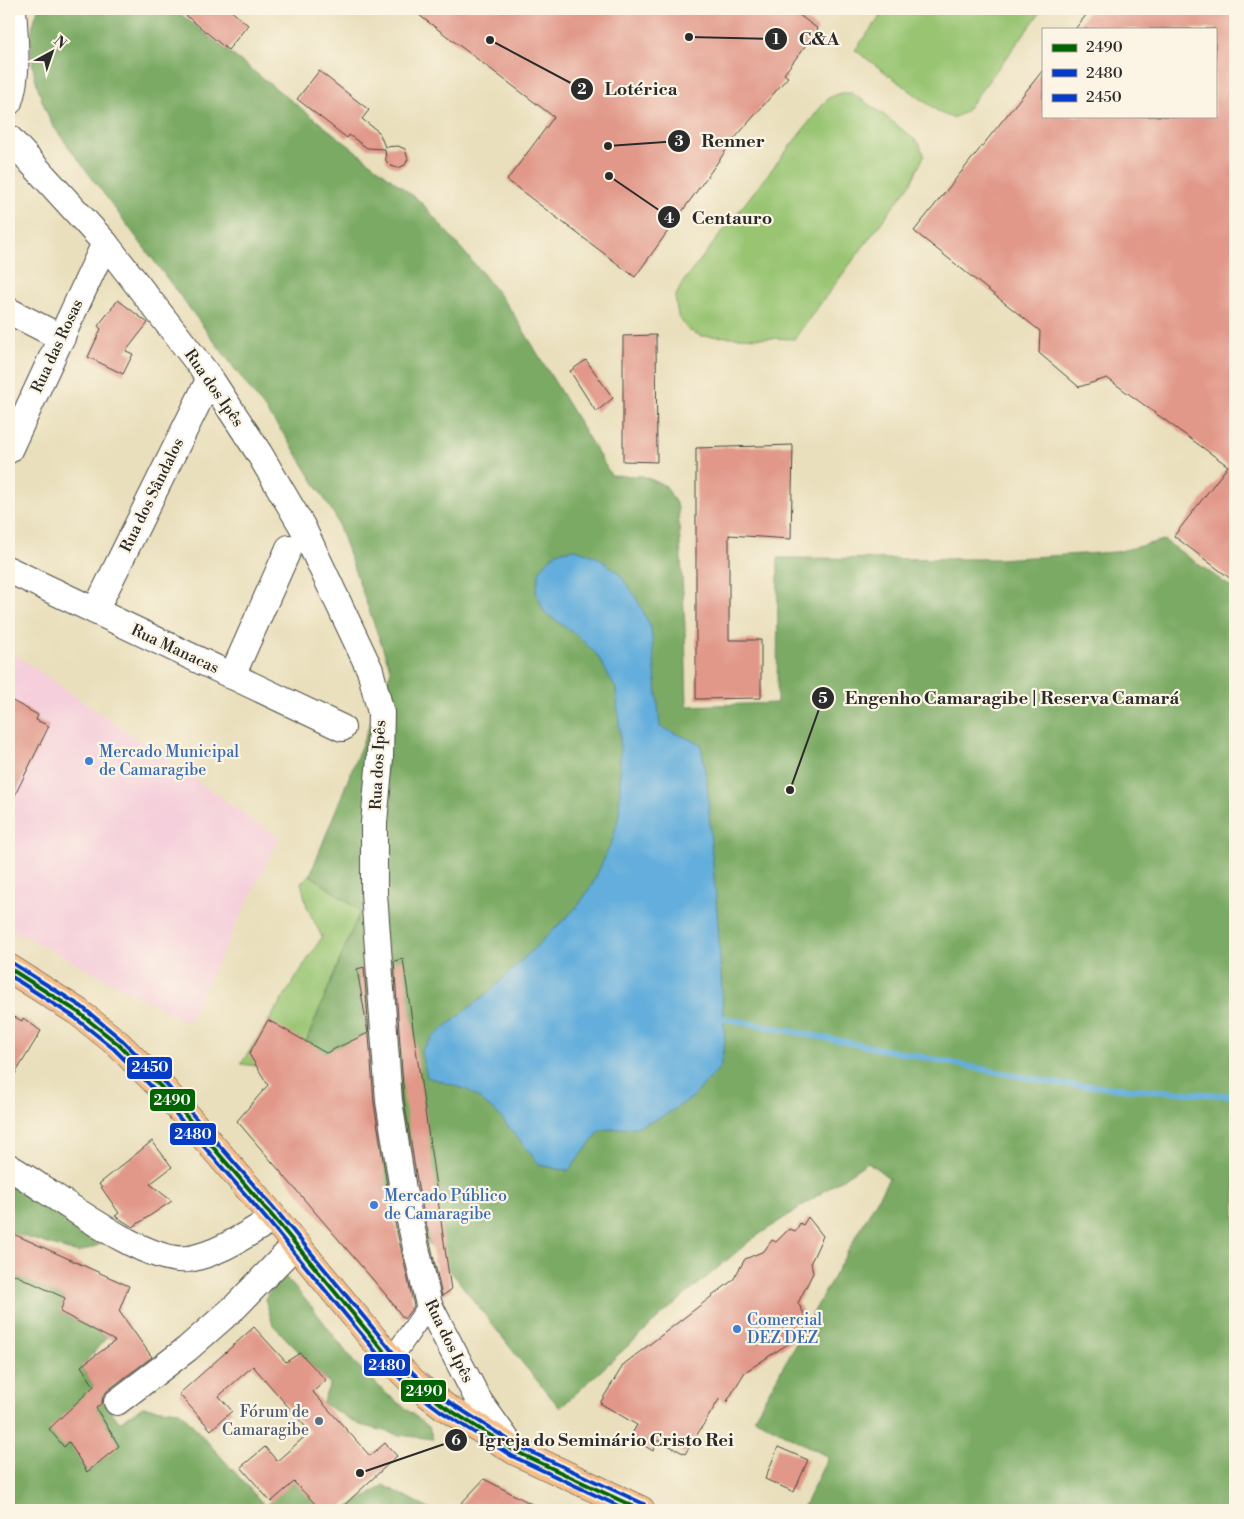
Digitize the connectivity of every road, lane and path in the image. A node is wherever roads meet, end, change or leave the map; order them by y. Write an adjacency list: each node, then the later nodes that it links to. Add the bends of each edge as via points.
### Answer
1 (13, 9): 2 (street, via 16,53)
2 (9, 102)
3 (9, 138): 4 (street, Rua dos Ipês)
4 (104, 243): 6 (street, Rua das Rosas); 7 (street, Rua dos Ipês)
5 (9, 310): 6 (street)
6 (62, 338): 8 (street, Rua das Rosas)
7 (210, 378): 11 (street, Rua dos Sândalos); 18 (street, Rua dos Ipês, via 302,526 370,670 381,713 374,823 374,893 390,1101 404,1190)
8 (9, 450)
9 (288, 548): 12 (street)
10 (9, 570): 11 (street, Rua Manacas)
11 (95, 611): 12 (street, Rua Manacas)
12 (232, 676): 13 (street, Rua Manacas)
13 (342, 728)
14 (9, 968): 16 (main road, via 78,1012 118,1044 172,1098)
15 (9, 1167): 16 (street, via 130,1243 159,1255 186,1259 221,1249)
16 (274, 1218): 17 (main road)
17 (295, 1245): 19 (main road); 20 (street, via 236,1306)
18 (430, 1305): 19 (street); 21 (street, Rua dos Ipês, via 479,1401)
19 (391, 1360): 21 (main road, via 445,1408)
20 (117, 1402)
21 (515, 1451): 22 (main road)
22 (624, 1507)

